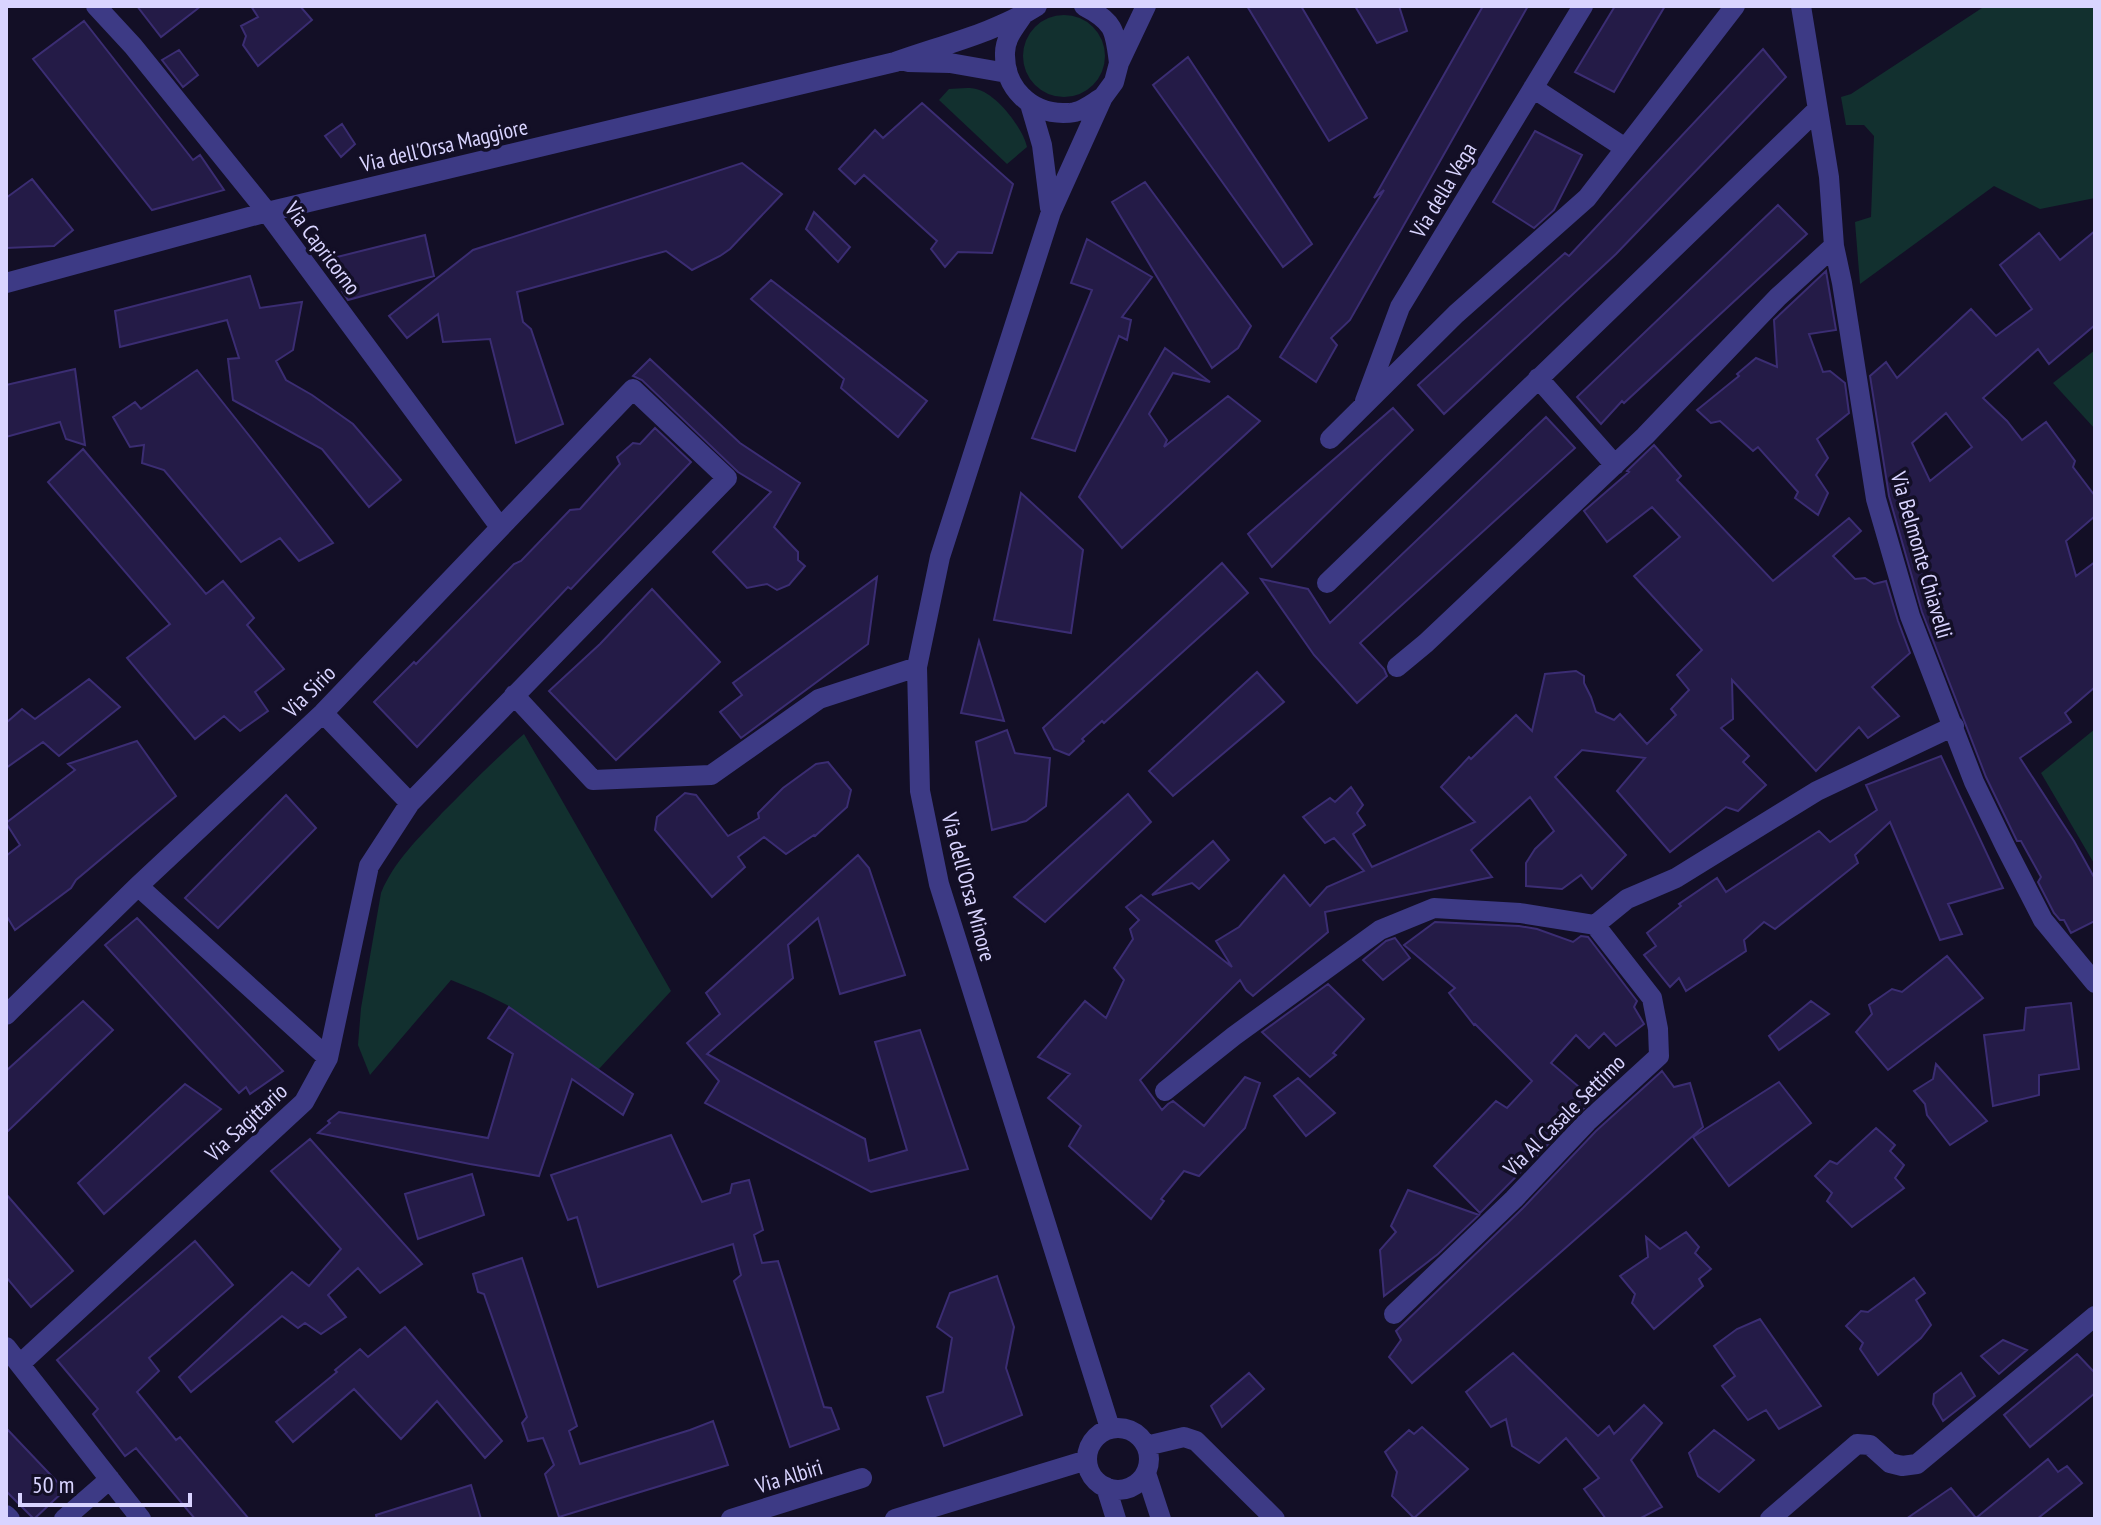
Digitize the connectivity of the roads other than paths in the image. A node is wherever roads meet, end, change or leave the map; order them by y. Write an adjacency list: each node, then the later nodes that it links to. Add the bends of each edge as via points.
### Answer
1 (96, 6): 16 (street, Via Capricorno)
2 (1084, 6): 9 (street, via 1101,15 1115,34)
3 (1146, 6): 9 (street, Via dell'Orsa Minore)
4 (1583, 6): 11 (street, Via della Vega)
5 (1735, 6): 15 (street)
6 (1801, 6): 14 (street, Via Belmonte Chiavelli)
7 (1030, 10): 8 (street); 10 (street, via 1009,35)
8 (895, 62): 10 (street, via 950,63); 16 (street, Via dell'Orsa Maggiore)
9 (1119, 63): 12 (street, Via dell'Orsa Minore)
10 (1007, 73): 13 (street)
11 (1533, 88): 15 (street); 22 (street, Via della Vega, via 1400,307)
12 (1103, 97): 13 (street, via 1075,113 1049,113); 17 (street, Via dell'Orsa Minore)
13 (1030, 104): 17 (street)
14 (1818, 109): 18 (street, Via Belmonte Chiavelli); 20 (street)
15 (1625, 148): 22 (street, via 1587,198 1456,314)
16 (267, 212): 19 (street, Via dell'Orsa Maggiore); 25 (street, Via Capricorno)
17 (1051, 212): 27 (street, Via dell'Orsa Minore, via 940,557)
18 (1834, 246): 24 (street); 31 (street, Via Belmonte Chiavelli, via 1876,499 1910,616)
19 (6, 283)
20 (1538, 378): 24 (street); 26 (street)
21 (633, 389): 25 (street, Via Sirio); 29 (street, Via Sagittario, via 727,478)
22 (1363, 407): 23 (street)
23 (1330, 439)
24 (1615, 465): 28 (street)
25 (500, 527): 30 (street, Via Sirio)
26 (1327, 583)
27 (917, 667): 29 (street, via 819,699 711,775 593,780); 43 (street, Via dell'Orsa Minore, via 920,791 939,884)
28 (1397, 667)
29 (514, 695): 32 (street, Via Sagittario)
30 (323, 713): 32 (street); 33 (street, Via Sirio)
31 (1954, 726): 34 (street, via 1817,791 1676,878 1627,899); 35 (street, Via Belmonte Chiavelli, via 1974,782 2043,920)
32 (410, 803): 37 (street, Via Sagittario, via 369,866)
33 (138, 886): 36 (street, Via Sirio); 37 (street)
34 (1595, 925): 38 (street, via 1520,913 1434,908 1380,930); 39 (street, Via Al Casale Settimo, via 1652,998 1659,1056)
35 (2095, 983)
36 (6, 1015)
37 (328, 1058): 42 (street, Via Sagittario, via 304,1102)
38 (1165, 1091)
39 (1394, 1314)
40 (2095, 1316): 59 (street, via 1917,1464 1890,1463 1870,1445 1857,1444)
41 (6, 1347): 42 (street)
42 (20, 1364): 48 (street)
43 (1110, 1428): 44 (street, via 1131,1430); 45 (street, via 1093,1440)
44 (1146, 1446): 46 (street); 58 (street, via 1184,1437 1196,1441)
45 (1087, 1460): 49 (street, via 1094,1479); 55 (street)
46 (1146, 1473): 49 (street, via 1128,1488); 57 (street)
47 (862, 1478): 54 (street, Via Albiri)
48 (110, 1479): 52 (street); 53 (street)
49 (1106, 1487): 56 (street)
50 (6, 1515): 51 (street)
51 (10, 1519)
52 (64, 1519)
53 (141, 1519)
54 (731, 1519)
55 (895, 1519)
56 (1116, 1519)
57 (1161, 1519)
58 (1275, 1519)
59 (1770, 1519)

